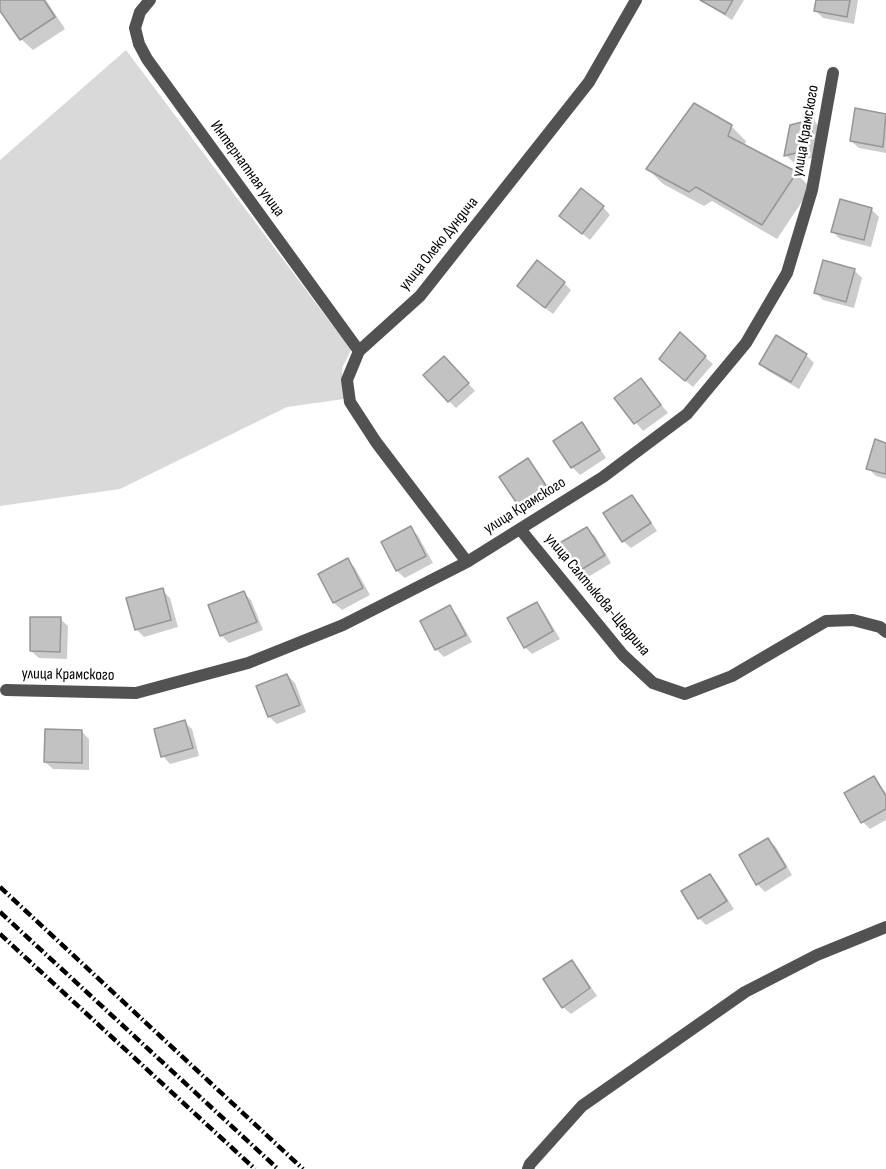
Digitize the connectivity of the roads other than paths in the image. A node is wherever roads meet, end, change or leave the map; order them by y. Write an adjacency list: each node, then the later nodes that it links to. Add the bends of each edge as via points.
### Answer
1 (150, 0): 4 (street, Интернатная улица, via 140,12 135,28 147,59)
2 (636, 0): 4 (street, улица Олеко Дундича, via 589,82 435,278)
3 (833, 73): 5 (street, улица Крамского, via 812,190 788,273 746,343 687,414 603,477)
4 (359, 351): 6 (street, улица Олеко Дундича, via 347,380 350,402)
5 (520, 529): 6 (street, улица Крамского); 7 (street, улица Салтыкова-Щедрина, via 623,655 652,683 685,694 732,676 826,621 853,620)
6 (467, 562): 8 (street, улица Крамского, via 343,625 248,663 135,693)
7 (884, 627)
8 (6, 690)
9 (886, 927): 10 (street, via 817,955 745,992 582,1106)
10 (528, 1169)

